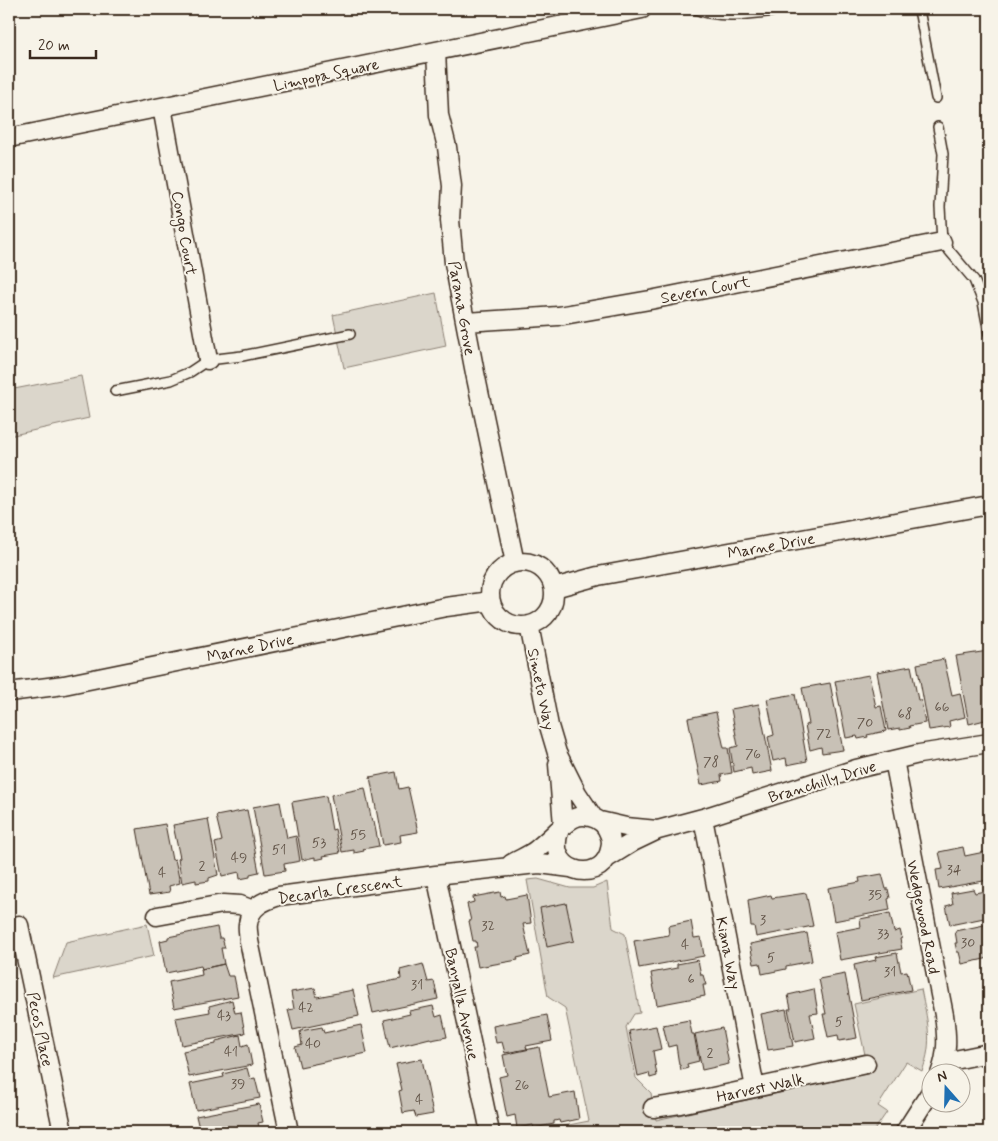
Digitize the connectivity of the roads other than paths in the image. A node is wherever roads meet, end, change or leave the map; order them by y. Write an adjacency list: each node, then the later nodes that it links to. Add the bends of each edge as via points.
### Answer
1 (642, 9): 5 (street, Limpopa Square)
2 (696, 9): 3 (lane, via 722,14)
3 (786, 9)
4 (918, 9): 6 (lane)
5 (436, 51): 7 (street, Limpopa Square); 11 (street, Parana Grove, via 439,115 452,186 450,220 454,263)
6 (936, 98)
7 (162, 107): 9 (street, Limpopa Square); 14 (street, Congo Court)
8 (938, 127): 10 (lane, via 943,154)
9 (9, 138)
10 (942, 242): 11 (street, Severn Court, via 631,304 558,316); 12 (lane, via 974,280 983,302)
11 (466, 322): 17 (street, Parana Grove)
12 (989, 333)
13 (350, 334): 14 (lane)
14 (208, 360): 15 (lane, via 171,380)
15 (115, 391)
16 (989, 505): 18 (street, Marne Drive, via 598,576)
17 (514, 563): 18 (street, via 535,564 550,578); 19 (street, via 498,573 492,582)
18 (554, 588): 20 (street, via 554,598 546,615)
19 (491, 601): 20 (street, via 501,618 519,626); 21 (street, Marne Drive, via 446,607 64,685)
20 (529, 625): 23 (street, Simeto Way)
21 (9, 692)
22 (989, 744): 24 (street, Branchilly Drive)
23 (557, 754): 26 (street, Simeto Way, via 577,793); 27 (street, Simeto Way)
24 (894, 760): 25 (street, Branchilly Drive); 38 (street, Wedgewood Road, via 944,1015 947,1038)
25 (703, 818): 28 (street, Branchilly Drive); 40 (street, Kiana Way)
26 (597, 819): 27 (street, via 577,816); 28 (street, Branchilly Drive, via 626,827); 29 (street, via 610,834)
27 (561, 827): 30 (street, Decarla Crescent, via 536,850); 31 (street, via 556,846 558,855)
28 (658, 830): 29 (street, Branchilly Drive)
29 (607, 858): 31 (street, via 591,870)
30 (506, 867): 31 (street, Decarla Crescent, via 540,864); 32 (street, Decarla Crescent)
31 (570, 868)
32 (436, 875): 33 (street, Decarla Crescent, via 279,896 264,901); 43 (street, Banyalla Avenue)
33 (253, 910): 34 (street, via 223,904); 45 (street, via 248,924 249,941)
34 (157, 916)
35 (19, 925): 44 (street, Pecos Place)
36 (989, 1053): 39 (street)
37 (866, 1064): 40 (street, Harvest Walk)
38 (943, 1064)
39 (955, 1064)
40 (755, 1088): 41 (street, Harvest Walk)
41 (654, 1108)
42 (920, 1108): 46 (street)
43 (486, 1131)
44 (62, 1132)
45 (289, 1132)
46 (905, 1132)

